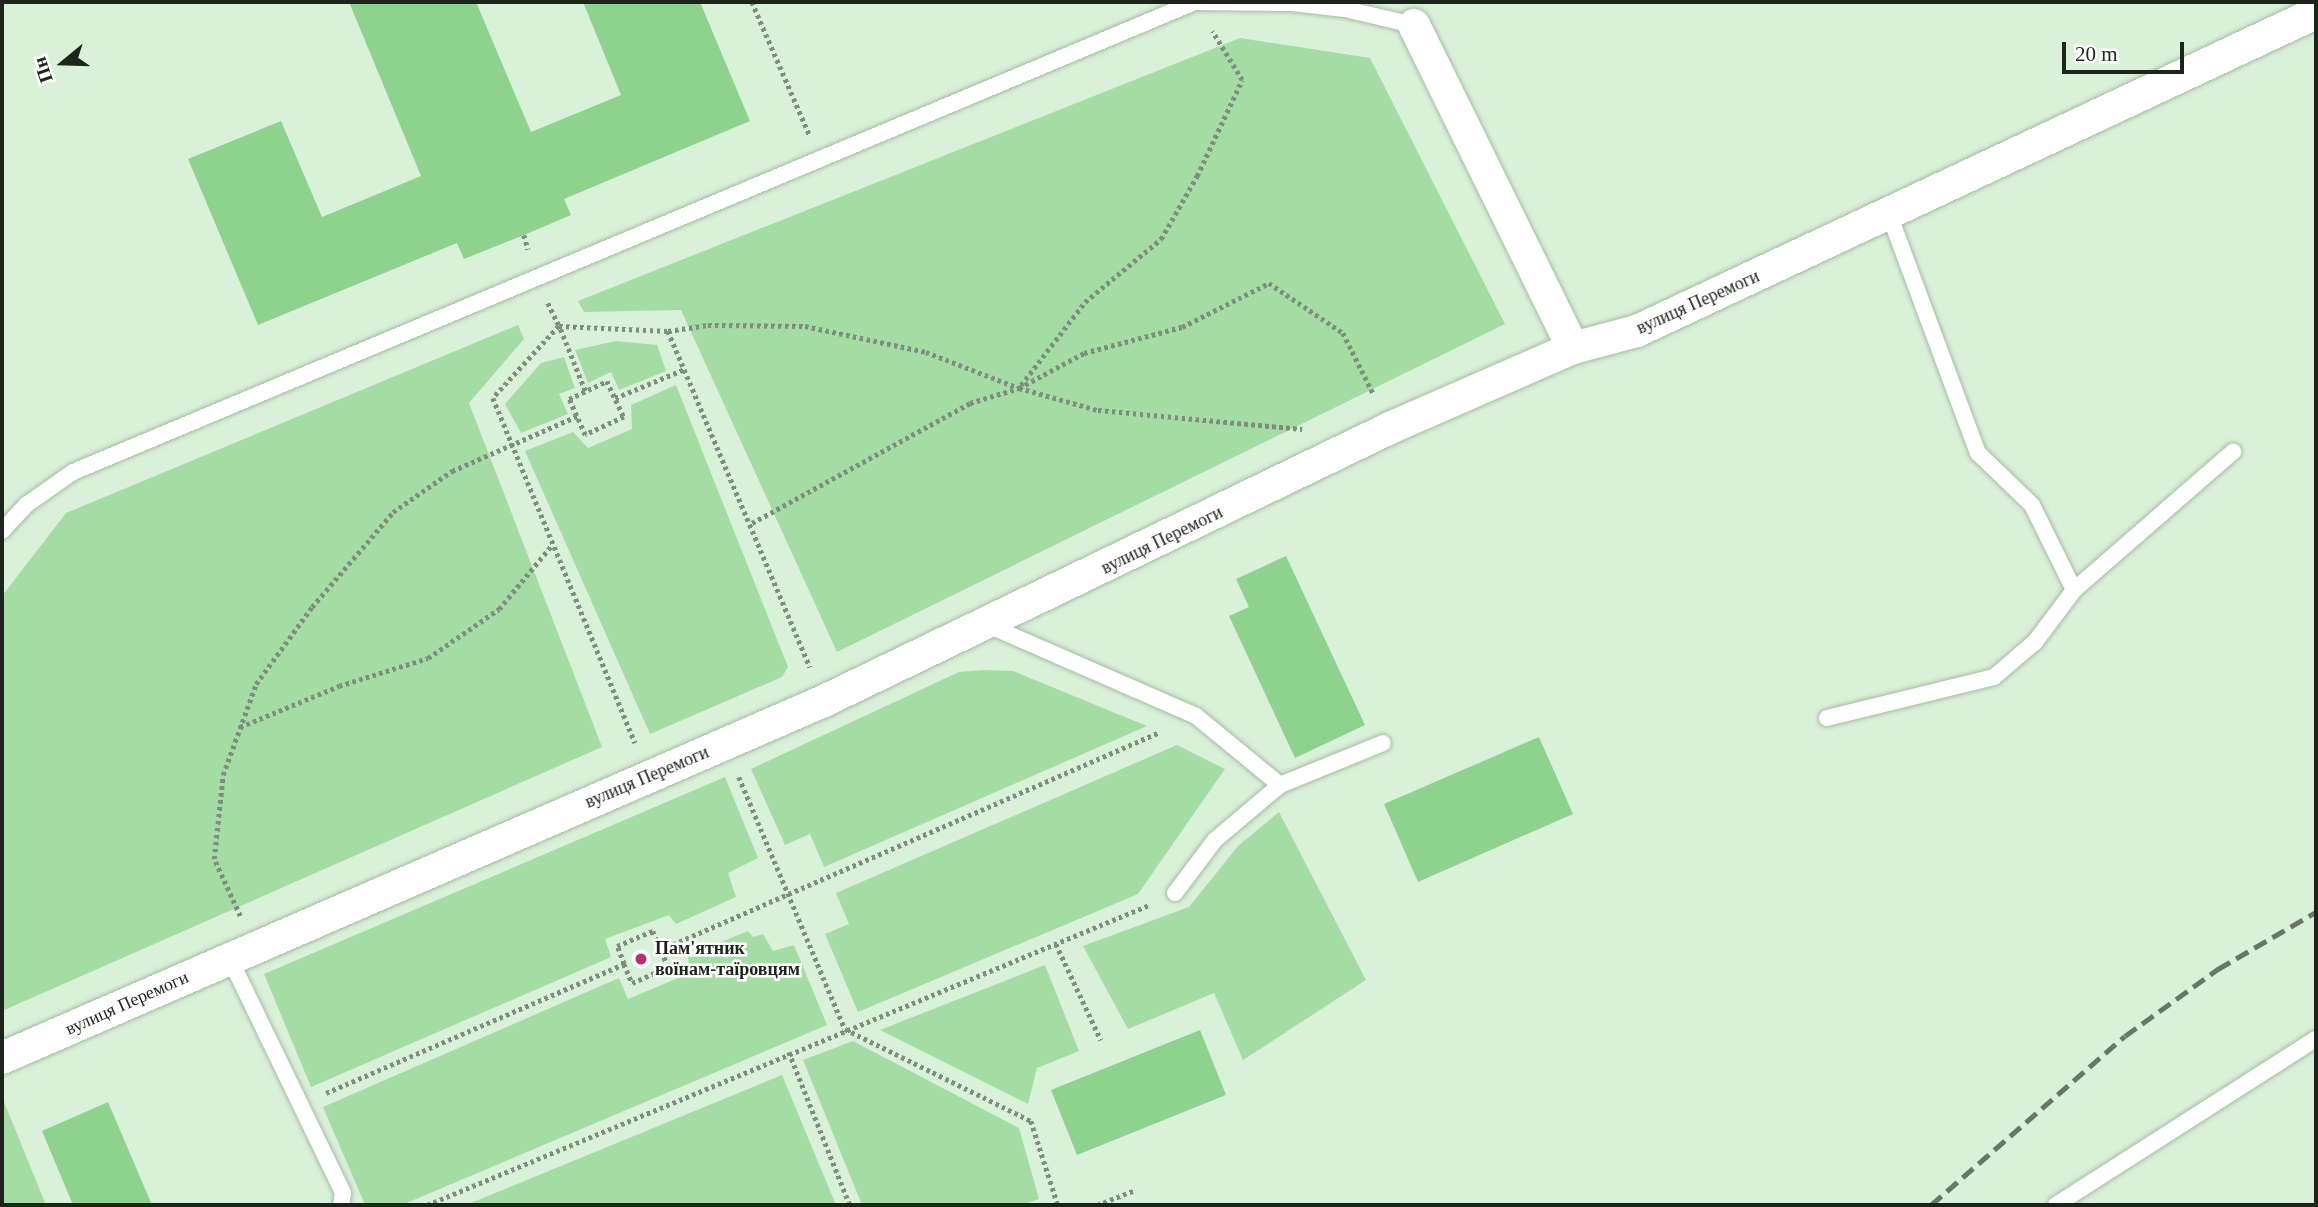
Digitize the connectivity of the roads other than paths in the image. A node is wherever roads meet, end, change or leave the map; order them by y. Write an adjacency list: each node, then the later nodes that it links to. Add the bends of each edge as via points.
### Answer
1 (1195, 2): 3 (lane, via 1306,4); 7 (lane, via 73,472 26,505)
2 (2316, 13): 4 (street, вулиця Перемоги)
3 (1414, 25): 5 (street)
4 (1889, 214): 5 (street, вулиця Перемоги, via 1637,331); 8 (lane, via 1978,453 2032,505)
5 (1573, 348): 9 (street, вулиця Перемоги, via 1390,428)
6 (2233, 452): 8 (lane)
7 (2, 531)
8 (2074, 590): 10 (lane, via 2035,642 1994,677)
9 (988, 625): 12 (lane, via 1196,716); 14 (street, вулиця Перемоги, via 824,701)
10 (1827, 718)
11 (1383, 743): 12 (lane)
12 (1280, 785): 13 (lane, via 1215,840)
13 (1175, 894)
14 (242, 953): 16 (street, вулиця Перемоги); 17 (lane, via 298,1105)
15 (2316, 1039): 18 (lane)
16 (2, 1058)
17 (344, 1201)
18 (2056, 1205)

